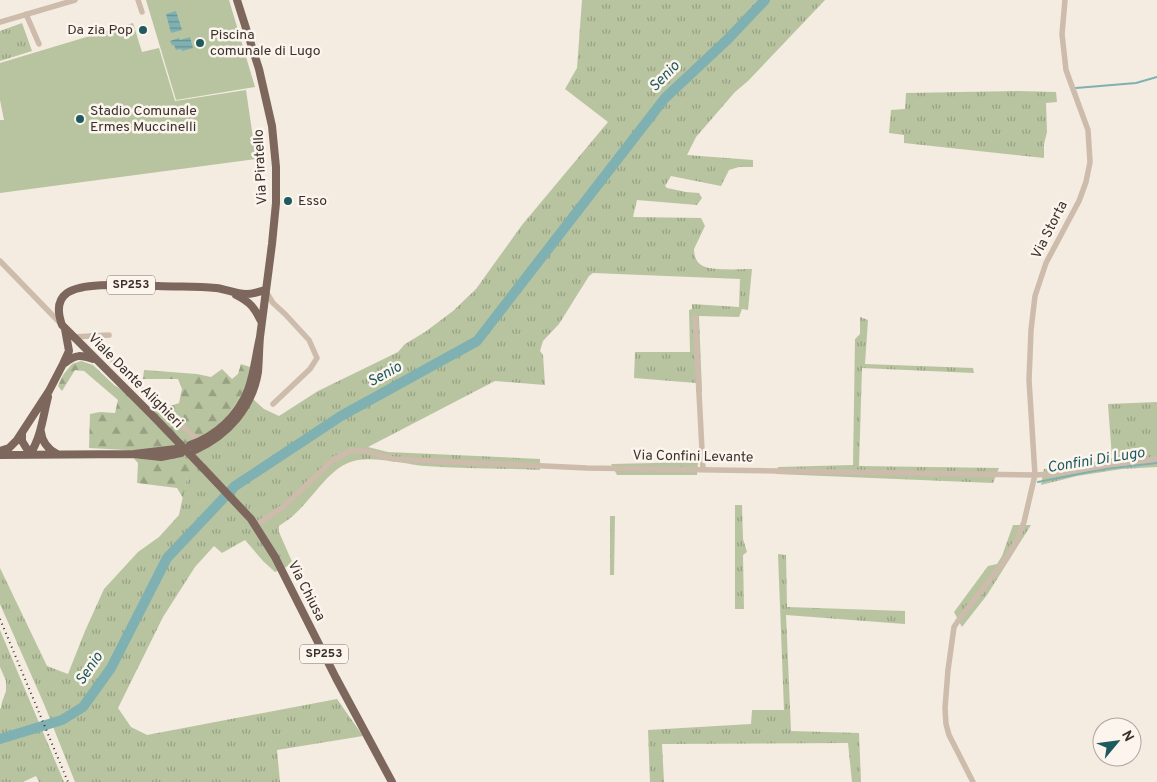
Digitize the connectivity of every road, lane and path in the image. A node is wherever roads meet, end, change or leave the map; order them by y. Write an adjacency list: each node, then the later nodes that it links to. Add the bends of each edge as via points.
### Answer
1 (74, 0): 6 (street)
2 (138, 0): 5 (street)
3 (237, 0): 10 (main road, Via Piratello, via 259,69 274,142 276,204)
4 (1065, 0): 32 (street, Via Storta, via 1062,34 1066,70 1088,130 1090,162 1079,201 1046,263 1035,296 1029,380)
5 (142, 12)
6 (26, 14): 7 (street); 8 (street)
7 (0, 22)
8 (39, 44)
9 (0, 261): 14 (street, Viale Dante Alighieri)
10 (265, 290): 11 (main road, SP253, via 245,294); 13 (main road, Via Piratello); 22 (street, via 308,340 317,358 310,369)
11 (230, 291): 13 (main road, SP253, via 247,300); 14 (main road, SP253, via 128,285 76,289 63,297 60,305 58,315)
12 (695, 317): 31 (street)
13 (261, 321): 18 (main road, Via Piratello)
14 (63, 326): 17 (main road, Viale Dante Alighieri / SP253); 20 (main road, SP253, via 70,351)
15 (109, 335): 16 (street)
16 (90, 336): 17 (street); 25 (street, via 134,383)
17 (73, 337): 19 (main road, Viale Dante Alighieri / SP253)
18 (260, 337): 25 (main road, Via Piratello, via 248,390 240,405 224,426); 25 (main road, Via Piratello, via 258,371 244,408 221,435 193,447)
19 (96, 360): 20 (main road, via 82,355); 33 (main road, Viale Dante Alighieri / SP253, bridge)
20 (63, 364): 21 (main road, SP253)
21 (49, 391): 23 (main road, SP253); 24 (main road, SP253)
22 (273, 404)
23 (40, 430): 28 (main road, SP253); 29 (main road, via 45,444)
24 (22, 433): 27 (main road, SP253); 28 (main road, via 22,441)
25 (199, 441)
26 (179, 451): 29 (main road)
27 (0, 453): 28 (main road)
28 (30, 454): 29 (main road)
29 (58, 455)
30 (1157, 459): 32 (street, Via Confini Levante)
31 (703, 469): 32 (street, Via Confini Levante); 33 (street, Via Confini Levante, via 587,468 393,459 365,450 352,450 334,459 283,507)
32 (1035, 475): 35 (street, Via Storta, via 1016,542 954,627 946,724)
33 (253, 522): 34 (main road, Via Chiusa / SP253, via 275,556)
34 (392, 782)
35 (973, 782)

